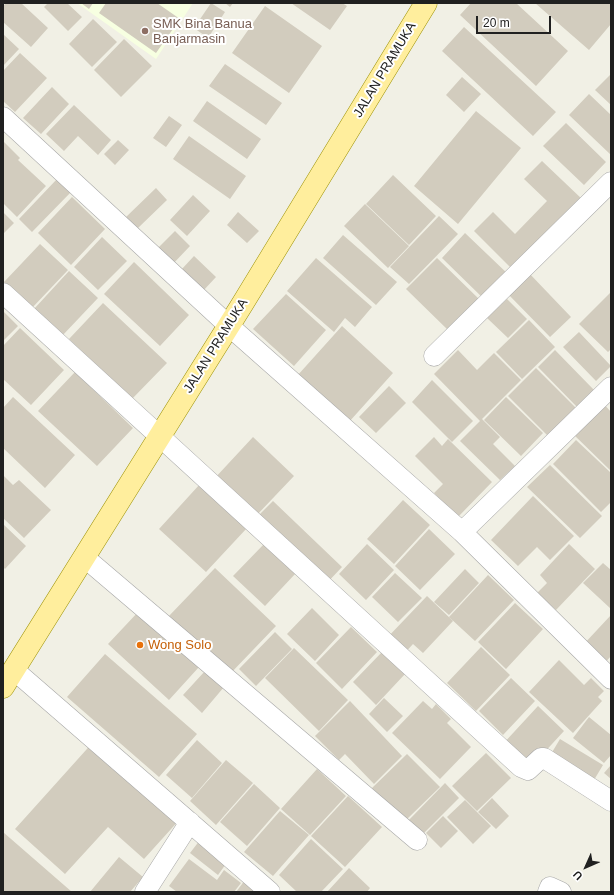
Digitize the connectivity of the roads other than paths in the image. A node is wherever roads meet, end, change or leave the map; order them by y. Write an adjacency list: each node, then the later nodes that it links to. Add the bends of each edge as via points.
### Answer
1 (426, 3): 5 (main road, JALAN PRAMUKA)
2 (3, 117): 5 (street)
3 (611, 182): 6 (street)
4 (3, 294): 8 (street)
5 (228, 325): 8 (main road, JALAN PRAMUKA); 9 (street)
6 (434, 356)
7 (611, 387): 9 (street)
8 (160, 436): 10 (main road, JALAN PRAMUKA); 13 (street, via 521,766 528,770 544,758)
9 (462, 532): 12 (street)
10 (84, 556): 11 (main road, JALAN PRAMUKA); 15 (street)
11 (8, 679): 14 (street)
12 (611, 679)
13 (611, 801)
14 (190, 822): 16 (street); 17 (street)
15 (417, 840)
16 (145, 892)
17 (270, 892)
18 (548, 892): 19 (street, via 550,888)
19 (561, 892)

